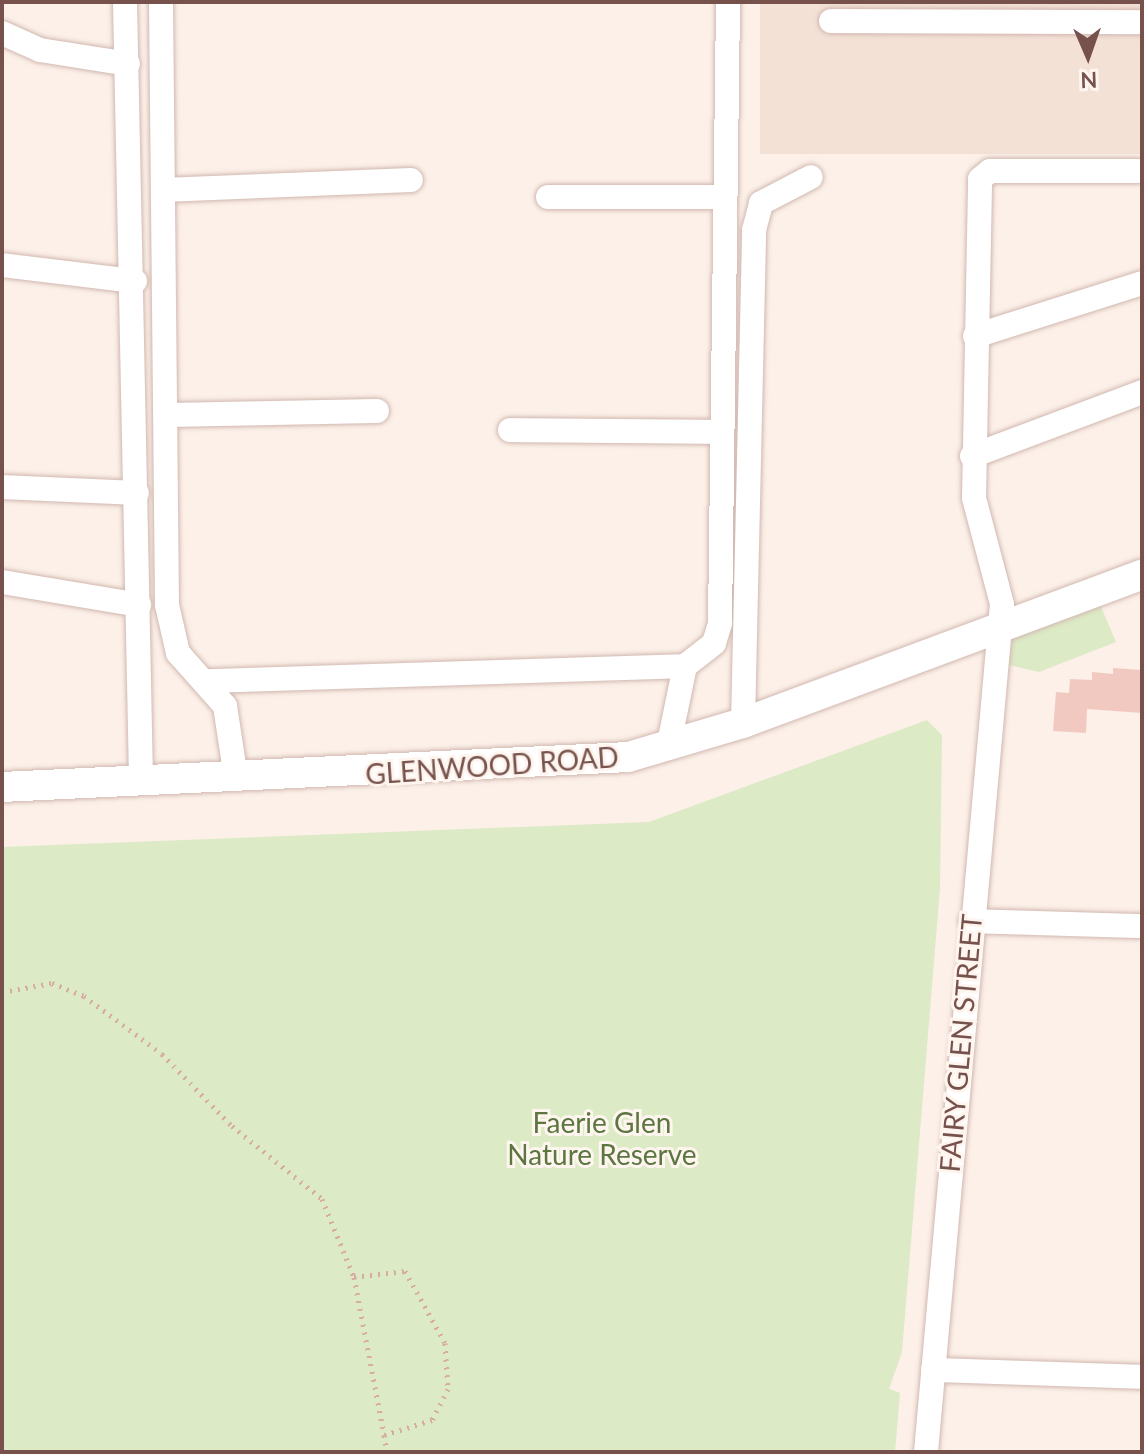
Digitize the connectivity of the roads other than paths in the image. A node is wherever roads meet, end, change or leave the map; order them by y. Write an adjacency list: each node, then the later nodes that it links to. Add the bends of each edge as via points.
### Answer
1 (125, 2): 7 (street)
2 (161, 2): 11 (street)
3 (728, 2): 13 (street)
4 (831, 21): 5 (street)
5 (1142, 22)
6 (2, 33): 7 (street, via 40,50)
7 (128, 64): 15 (street)
8 (1138, 171): 17 (street, FAIRY GLEN STREET, via 990,171 980,179)
9 (811, 177): 32 (street, via 761,203 754,230)
10 (411, 180): 11 (street)
11 (163, 190): 20 (street)
12 (548, 197): 13 (street)
13 (724, 197): 22 (street)
14 (2, 265): 15 (street)
15 (135, 281): 25 (street)
16 (1142, 283): 17 (street)
17 (975, 336): 23 (street, FAIRY GLEN STREET)
18 (1142, 392): 23 (street)
19 (377, 411): 20 (street)
20 (167, 415): 31 (street, via 170,637 186,663)
21 (510, 430): 22 (street)
22 (720, 432): 30 (street, via 720,623 714,643)
23 (972, 456): 29 (street, FAIRY GLEN STREET, via 982,546 1001,582)
24 (2, 487): 25 (street)
25 (137, 493): 28 (street)
26 (1142, 575): 29 (street, GLENWOOD ROAD)
27 (2, 582): 28 (street)
28 (139, 605): 35 (street)
29 (994, 634): 32 (street, GLENWOOD ROAD); 37 (street, FAIRY GLEN STREET)
30 (685, 666): 31 (street); 33 (street)
31 (211, 681): 34 (street, via 225,706)
32 (743, 723): 33 (street, GLENWOOD ROAD)
33 (668, 748): 34 (street, GLENWOOD ROAD, via 584,763)
34 (236, 778): 35 (street, GLENWOOD ROAD)
35 (141, 782): 36 (street, GLENWOOD ROAD)
36 (2, 787)
37 (971, 921): 38 (street); 39 (street, FAIRY GLEN STREET)
38 (1142, 926)
39 (933, 1370): 40 (street); 41 (street, FAIRY GLEN STREET)
40 (1142, 1377)
41 (926, 1452)

